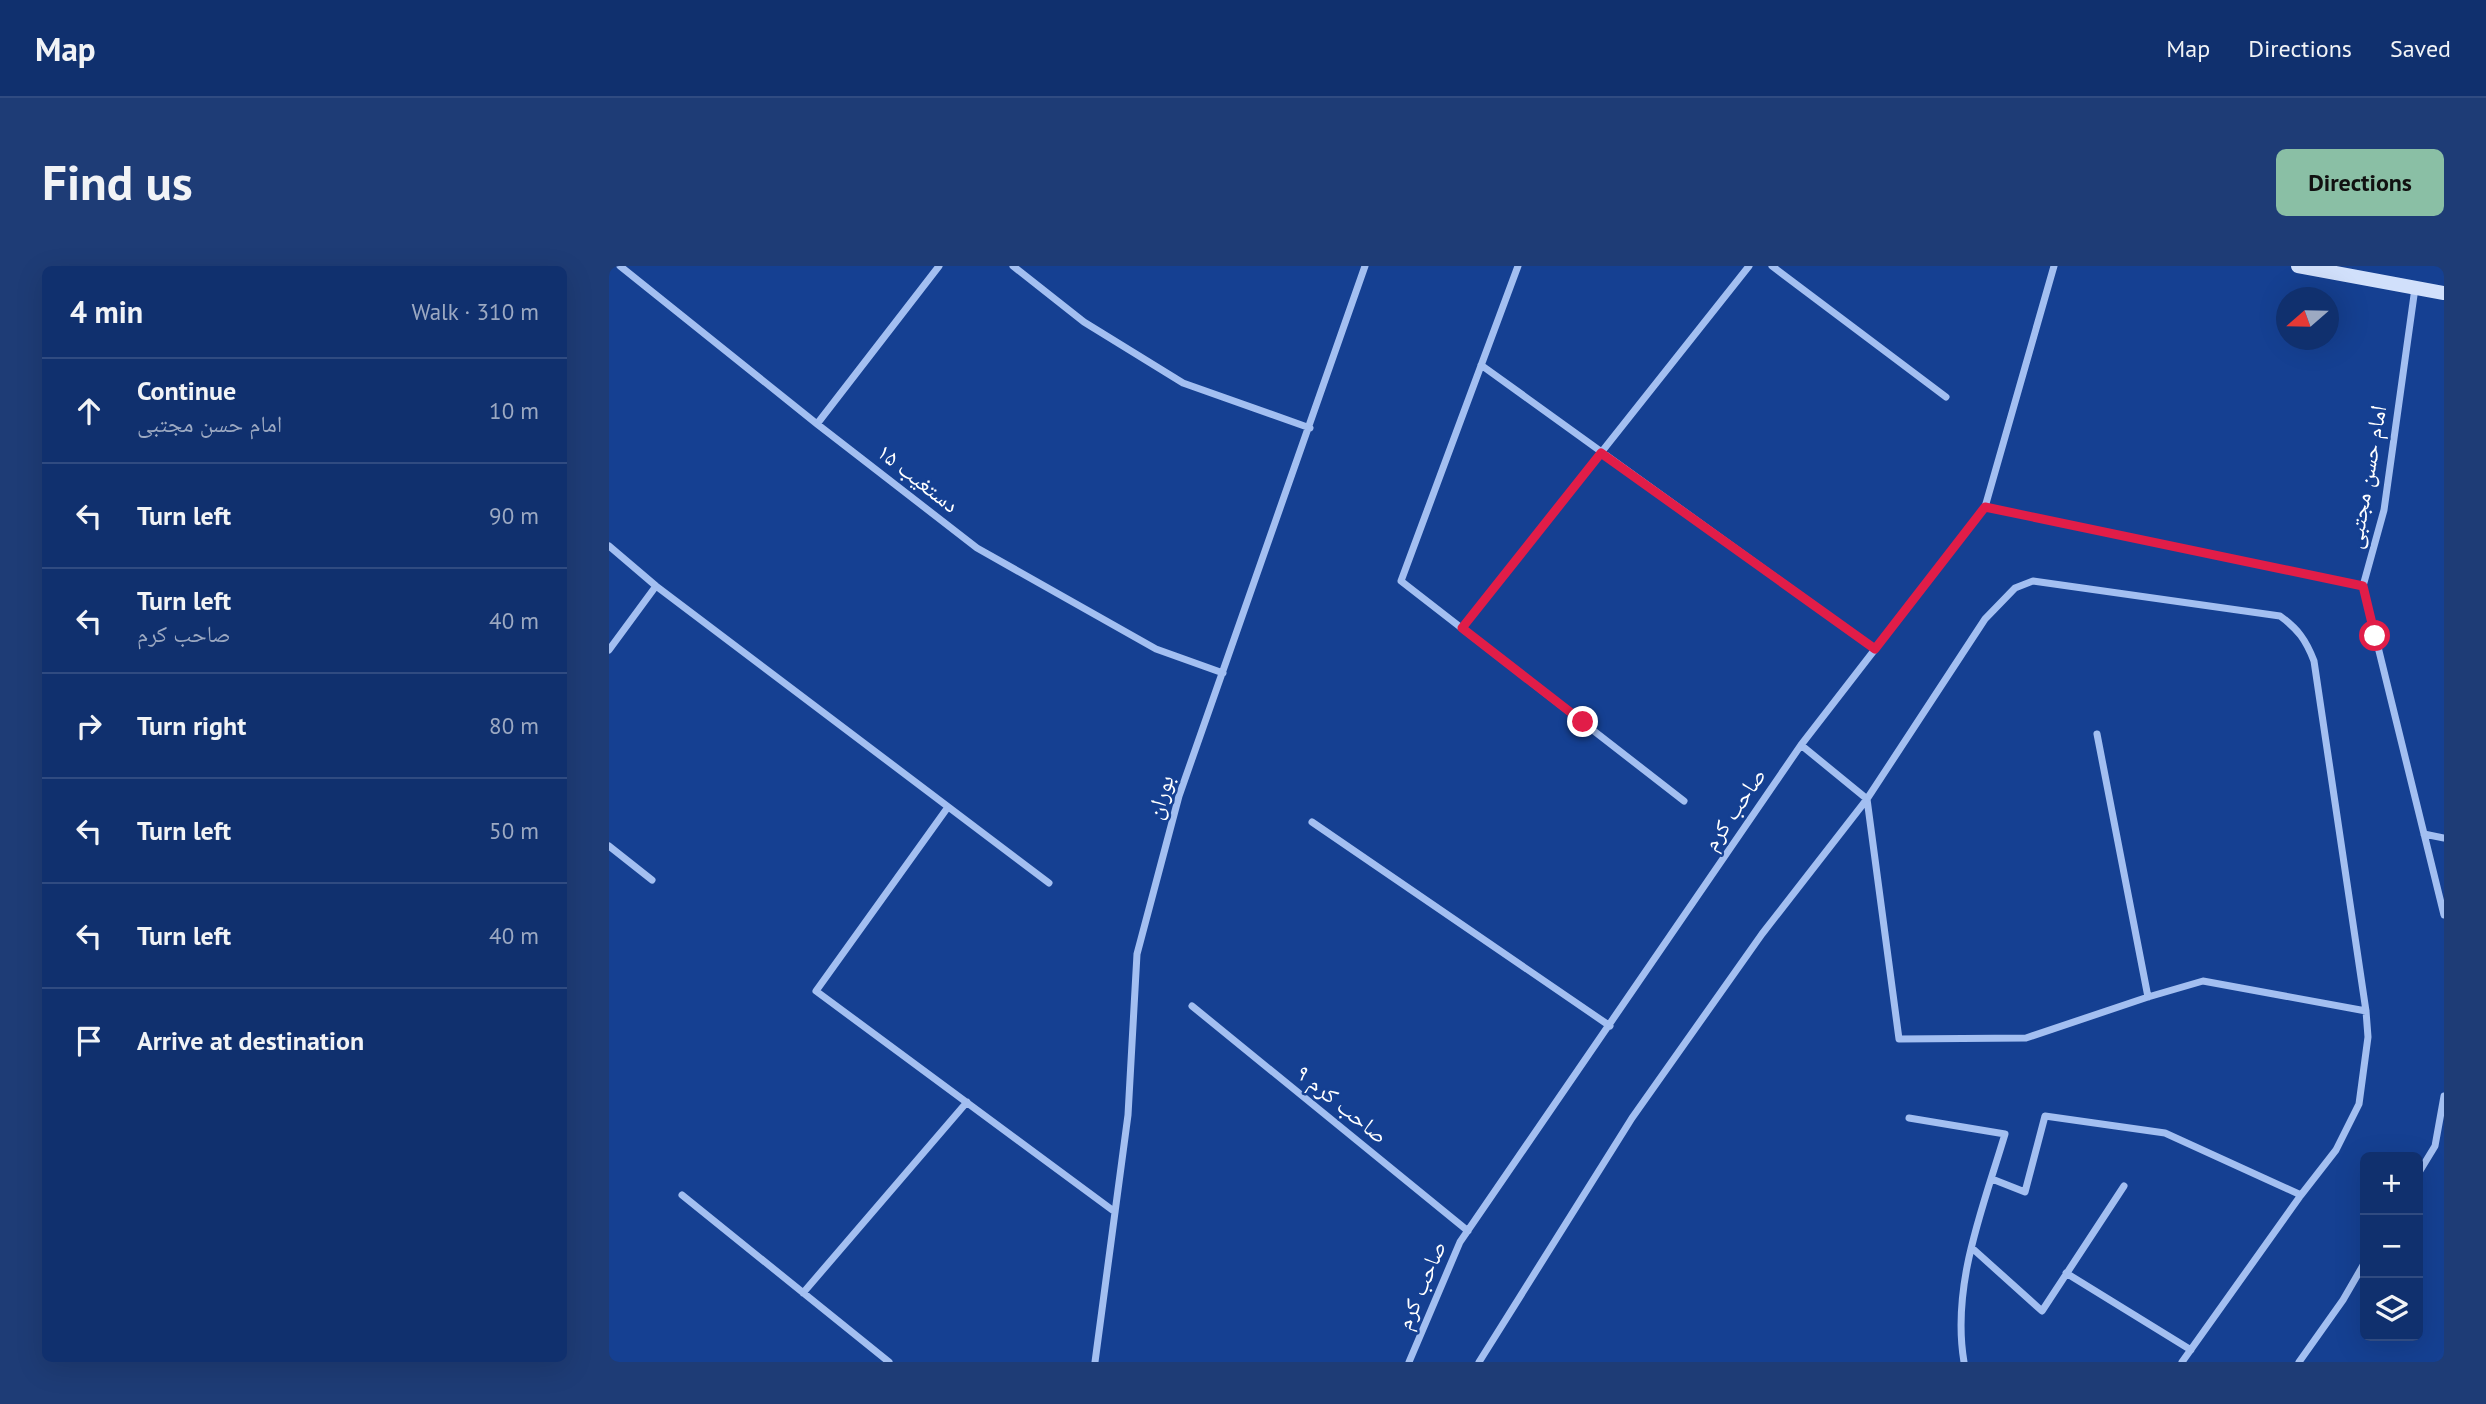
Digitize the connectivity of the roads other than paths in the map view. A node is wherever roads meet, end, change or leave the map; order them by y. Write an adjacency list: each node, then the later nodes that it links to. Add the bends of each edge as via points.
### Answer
1 (620, 266): 14 (street, دستغیب ۱۵)
2 (939, 266): 14 (street)
3 (1013, 266): 15 (street, via 1084,322 1183,383)
4 (1365, 266): 15 (street, بوران)
5 (1518, 266): 12 (street)
6 (1749, 266): 16 (street)
7 (1772, 266): 13 (street)
8 (2054, 266): 17 (street, صاحب کرم)
9 (2298, 266): 10 (street)
10 (2415, 288): 11 (street); 20 (street, امام حسن مجتبی, via 2384,510)
11 (2444, 293)
12 (1481, 366): 16 (street); 21 (street, via 1401,581)
13 (1946, 397)
14 (817, 424): 24 (street, دستغیب ۱۵, via 977,548 1156,649)
15 (1310, 428): 24 (street, بوران)
16 (1601, 453): 21 (street); 22 (street)
17 (1985, 507): 20 (street); 22 (street, صاحب کرم)
18 (609, 547): 19 (street)
19 (656, 586): 23 (street); 29 (street)
20 (2363, 586): 31 (street, امام حسن مجتبی)
21 (1462, 628): 28 (street)
22 (1875, 649): 26 (street, صاحب کرم)
23 (609, 650)
24 (1223, 673): 49 (street, بوران, via 1179,796 1137,954 1128,1115)
25 (2097, 734): 37 (street)
26 (1801, 745): 27 (street); 40 (street, صاحب کرم)
27 (1867, 799): 37 (street, via 1899,1040 2026,1038); 39 (street, via 1985,619 2015,588 2033,580 2280,616 2296,627 2314,661); 59 (street, via 1762,934 1632,1118)
28 (1684, 801)
29 (948, 807): 35 (street); 42 (street, via 816,992)
30 (1312, 822): 40 (street)
31 (2424, 834): 32 (street); 36 (street, امام حسن مجتبی)
32 (2444, 838)
33 (609, 846): 34 (street)
34 (652, 880)
35 (1049, 883)
36 (2444, 915)
37 (2148, 997): 39 (street, via 2203,981)
38 (1192, 1006): 50 (street, صاحب کرم ۹)
39 (2366, 1011): 48 (street, via 2366,1059 2359,1104 2336,1150)
40 (1609, 1026): 50 (street, صاحب کرم)
41 (2444, 1096): 44 (street, via 2435,1146)
42 (967, 1102): 49 (street); 54 (street)
43 (1909, 1118): 45 (street, via 2005,1135)
44 (2423, 1166)
45 (1991, 1180): 48 (street, via 2025,1192 2045,1116 2165,1133); 51 (street)
46 (2124, 1186): 53 (street)
47 (682, 1195): 54 (street)
48 (2301, 1195): 55 (street)
49 (1115, 1212): 57 (street, بوران)
50 (1468, 1231): 58 (street, صاحب کرم, via 1459,1242)
51 (1972, 1248): 53 (street, via 2042,1311); 60 (street, via 1966,1264 1959,1333)
52 (2360, 1271): 62 (street)
53 (2066, 1273): 55 (street)
54 (803, 1293): 56 (street)
55 (2191, 1350): 61 (street)
56 (889, 1362)
57 (1095, 1362)
58 (1409, 1362)
59 (1479, 1362)
60 (1964, 1362)
61 (2182, 1362)
62 (2299, 1362)

